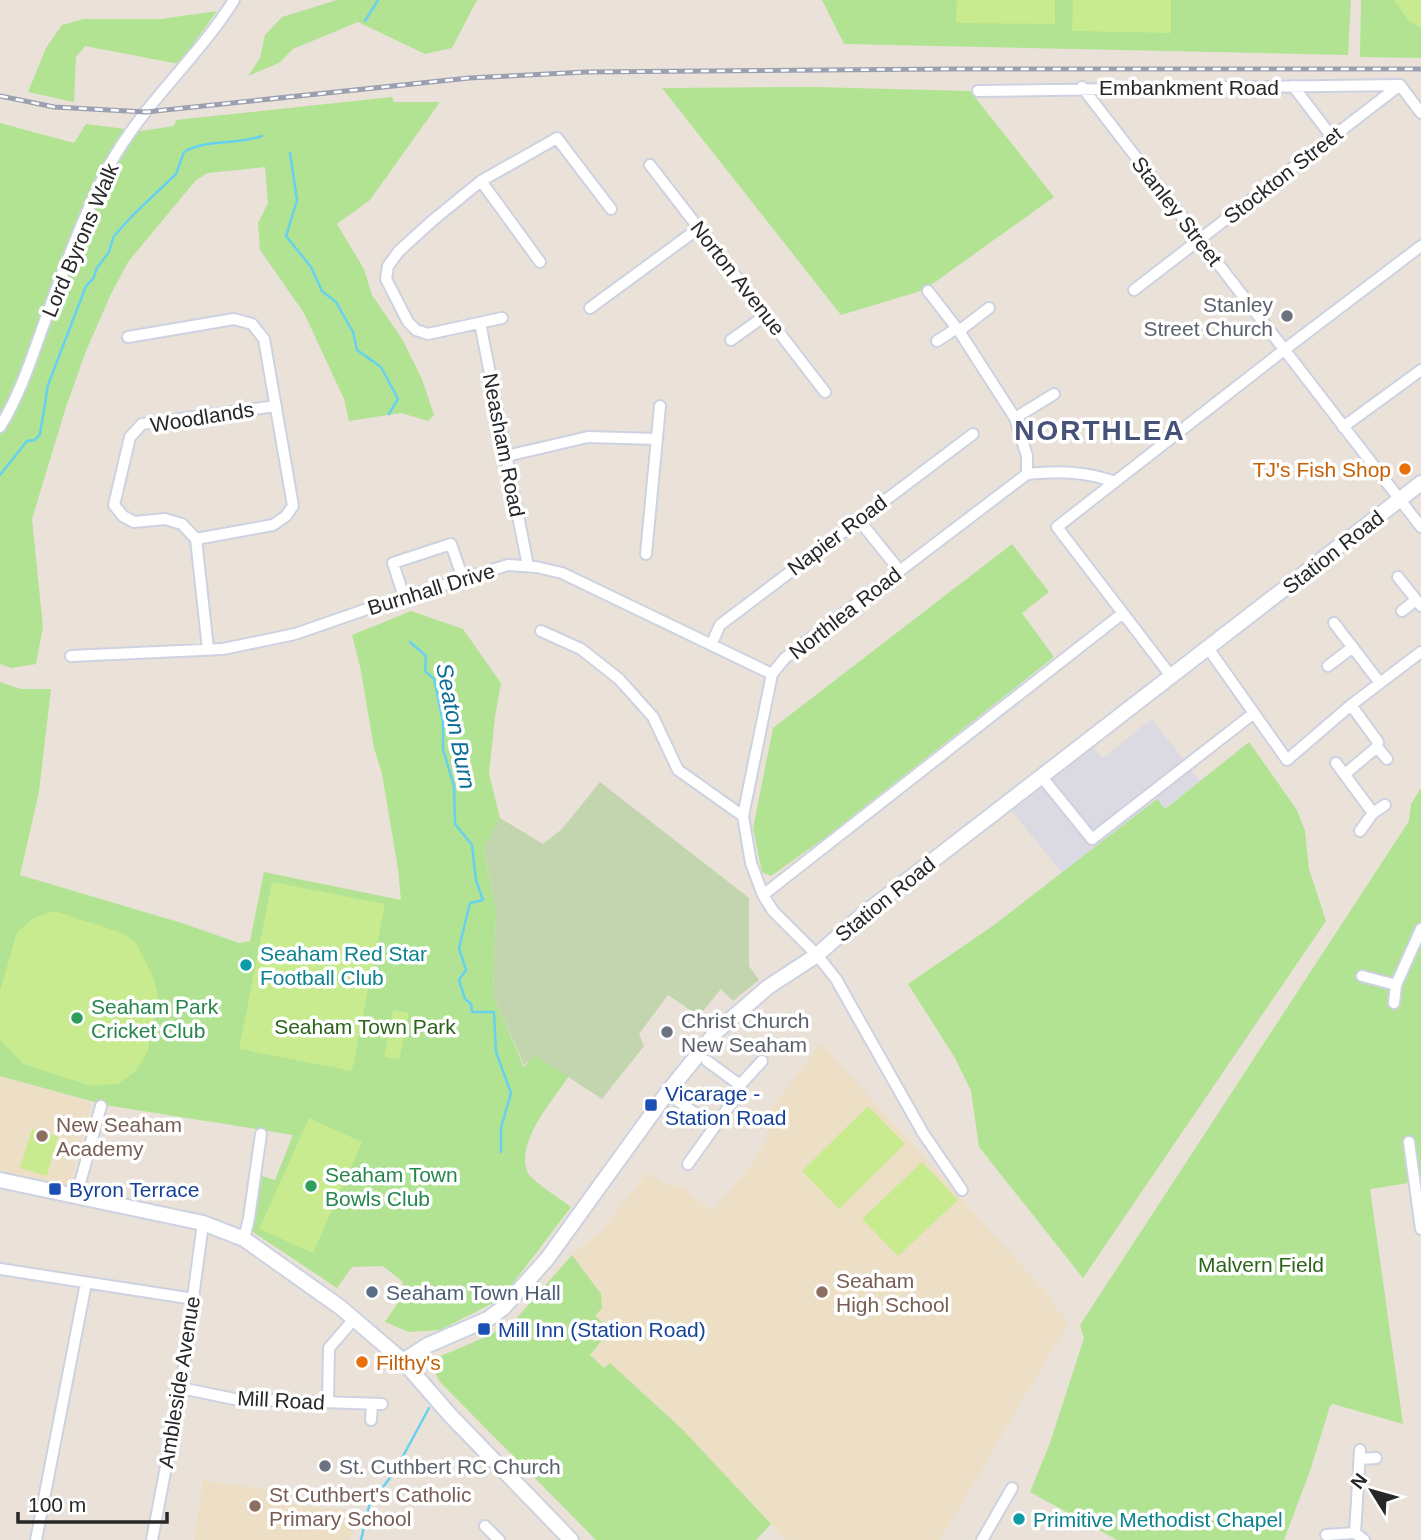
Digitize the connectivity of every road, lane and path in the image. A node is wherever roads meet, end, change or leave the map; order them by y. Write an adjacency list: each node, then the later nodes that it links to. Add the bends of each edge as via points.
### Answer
1 (234, 0): 33 (street, Lord Byrons Walk, via 110,164)
2 (1400, 85): 3 (street, Embankment Road); 6 (street); 7 (street, Stockton Street)
3 (1293, 86): 4 (street, Embankment Road); 7 (street)
4 (1082, 88): 5 (street, Embankment Road); 12 (street, Stanley Street)
5 (978, 90)
6 (1421, 113)
7 (1332, 137): 12 (street, Stockton Street)
8 (650, 165): 11 (street, Norton Avenue)
9 (481, 181): 10 (street, via 557,138); 14 (street); 21 (street, via 399,251 388,266 386,279 416,330 428,334)
10 (611, 208)
11 (699, 228): 18 (street); 19 (street, Norton Avenue)
12 (1199, 240): 15 (street, Stockton Street); 26 (street, Stanley Street)
13 (1421, 246): 26 (street)
14 (540, 262)
15 (1134, 290)
16 (928, 291): 22 (street)
17 (989, 307): 22 (street)
18 (590, 308)
19 (766, 315): 24 (street); 28 (street, Norton Avenue)
20 (502, 318): 21 (street)
21 (480, 323): 37 (street, Neasham Road)
22 (958, 329): 25 (street); 32 (street)
23 (128, 337): 30 (street, Woodlands, via 234,319 252,324 264,339)
24 (731, 340)
25 (937, 341)
26 (1283, 350): 34 (street, Stanley Street); 39 (street)
27 (1420, 374): 34 (street)
28 (825, 392)
29 (1054, 394): 32 (street)
30 (276, 406): 44 (street, Woodlands, via 293,506 273,525); 44 (street, Woodlands, via 142,424 130,437 114,505 134,522 165,519 182,524)
31 (660, 406): 36 (street)
32 (1015, 418): 38 (street, via 1027,456)
33 (0, 427)
34 (1343, 428): 41 (street, Stanley Street)
35 (973, 434): 42 (street, Napier Road)
36 (657, 439): 37 (street, via 587,437); 45 (street)
37 (506, 456): 46 (street, Neasham Road)
38 (1027, 474): 39 (street, via 1093,474); 47 (street, Northlea Road)
39 (1115, 482): 53 (street, via 1056,527)
40 (1421, 483): 41 (main road, Station Road)
41 (1399, 500): 43 (street, Stanley Street); 58 (main road, Station Road)
42 (859, 519): 47 (street); 56 (street, Napier Road, via 720,625)
43 (1421, 527)
44 (196, 539): 59 (street)
45 (646, 554)
46 (528, 566): 49 (street, Burnhall Drive, via 508,565); 56 (street, Burnhall Drive, via 565,575)
47 (900, 571): 63 (street, Northlea Road, via 785,658)
48 (1398, 577): 51 (street)
49 (463, 579): 50 (street, Burnhall Drive); 50 (street, via 451,544 393,563)
50 (404, 597): 59 (street, Burnhall Drive, via 295,634)
51 (1419, 603): 52 (street)
52 (1402, 611)
53 (1123, 613): 64 (street); 77 (street)
54 (1334, 623): 57 (street)
55 (541, 631): 75 (street, via 581,649 619,679 653,717 677,770)
56 (711, 645): 63 (street, Burnhall Drive)
57 (1353, 647): 62 (street); 65 (street)
58 (1208, 648): 64 (main road, Station Road); 67 (street)
59 (208, 649): 61 (street, Burnhall Drive)
60 (1421, 652): 65 (street)
61 (71, 656)
62 (1328, 666)
63 (772, 674): 75 (street, Northlea Road)
64 (1171, 676): 72 (main road, Station Road)
65 (1380, 683): 66 (street)
66 (1351, 705): 67 (street, via 1287,761); 68 (street, via 1377,737)
67 (1254, 713): 72 (street, via 1092,839)
68 (1377, 747): 69 (street); 71 (street)
69 (1387, 759)
70 (1336, 763): 71 (street)
71 (1345, 775): 74 (street)
72 (1041, 776): 79 (main road, Station Road)
73 (1385, 805): 74 (street)
74 (1373, 813): 76 (street)
75 (743, 816): 77 (street, Northlea Road, via 751,863)
76 (1360, 831)
77 (763, 895): 79 (street, Northlea Road)
78 (1421, 929): 81 (street)
79 (817, 955): 86 (main road, Station Road, via 735,1013); 94 (street, Northlea Road, via 836,979 923,1133)
80 (1362, 976): 81 (street)
81 (1396, 985): 82 (street)
82 (1394, 1003)
83 (707, 1061): 85 (street)
84 (762, 1061): 85 (street)
85 (740, 1085): 88 (street)
86 (667, 1093): 88 (street); 103 (main road, Station Road, via 547,1259 516,1294 488,1319)
87 (101, 1107): 95 (street)
88 (714, 1127): 92 (street)
89 (261, 1134): 98 (street)
90 (1409, 1142): 91 (street)
91 (1416, 1158): 97 (street)
92 (688, 1164)
93 (0, 1180): 95 (main road)
94 (962, 1190)
95 (76, 1198): 96 (main road)
96 (203, 1223): 98 (main road); 101 (street, Ambleside Avenue)
97 (1421, 1229)
98 (244, 1239): 102 (main road)
99 (0, 1269): 100 (street)
100 (86, 1283): 101 (street); 114 (street)
101 (194, 1299): 106 (street, Ambleside Avenue)
102 (354, 1319): 104 (main road); 107 (street, via 329,1348)
103 (438, 1340): 104 (main road, Station Road); 105 (main road)
104 (403, 1361): 105 (main road)
105 (414, 1375): 117 (main road)
106 (181, 1388): 107 (street, Mill Road, via 234,1399); 115 (street, Ambleside Avenue)
107 (328, 1402): 108 (street, Mill Road, via 377,1404)
108 (371, 1420)
109 (1376, 1458): 113 (street, via 1360,1455)
110 (1012, 1488): 118 (street)
111 (485, 1526): 116 (street)
112 (1326, 1535): 113 (street)
113 (1359, 1536)
114 (36, 1540)
115 (152, 1540)
116 (499, 1540)
117 (571, 1540)
118 (982, 1540)

